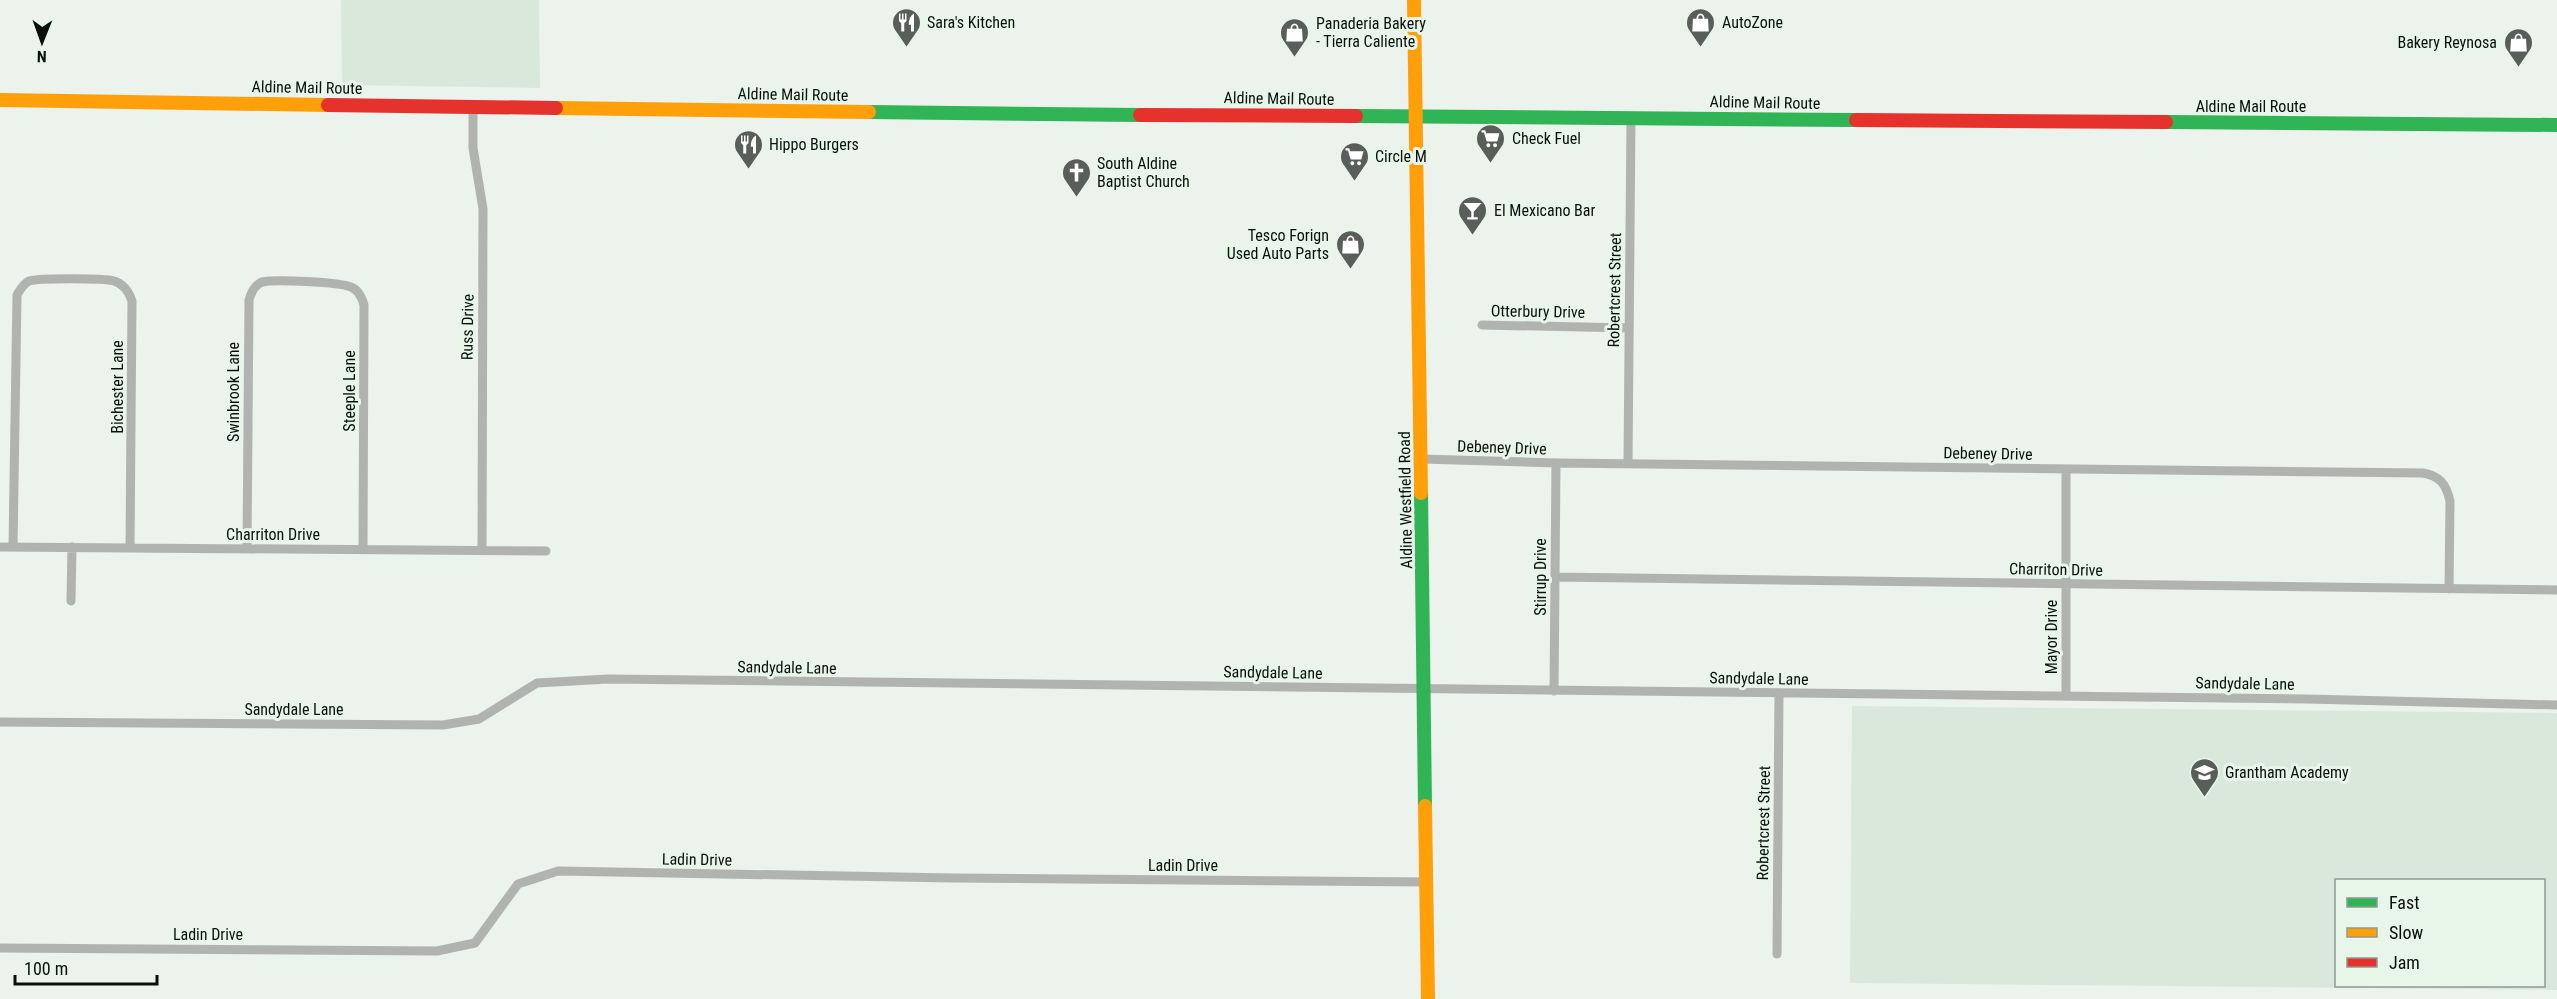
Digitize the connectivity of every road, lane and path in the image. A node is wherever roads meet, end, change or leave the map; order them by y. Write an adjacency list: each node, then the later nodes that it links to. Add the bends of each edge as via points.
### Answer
1 (1414, 0): 4 (main road, Aldine Westfield Road)
2 (0, 100): 3 (main road, Aldine Mail Route)
3 (473, 106): 4 (main road, Aldine Mail Route); 20 (street, Russ Drive, via 473,148 483,209)
4 (1415, 115): 5 (main road, Aldine Mail Route); 10 (main road, Aldine Westfield Road)
5 (1631, 117): 6 (main road, Aldine Mail Route); 9 (street, Robertcrest Street)
6 (2557, 125)
7 (304, 282): 18 (street, Swinbrook Lane, via 263,282 256,286 249,300); 19 (street, Steeple Lane, via 350,286 360,294 364,305)
8 (1482, 325): 9 (street, Otterbury Drive)
9 (1629, 328): 12 (street, Robertcrest Street)
10 (1421, 459): 11 (street, Debeney Drive); 27 (main road, Aldine Westfield Road)
11 (1556, 463): 12 (street, Debeney Drive); 22 (street, Stirrup Drive)
12 (1628, 464): 13 (street, Debeney Drive)
13 (2066, 469): 23 (street, Mayor Drive); 24 (street, Debeney Drive, via 2432,475 2443,483 2450,501)
14 (0, 547): 15 (street, Charriton Drive)
15 (13, 547): 16 (street, Charriton Drive); 17 (street, Bichester Lane, via 17,295 26,282 67,280 115,281 129,291 132,301)
16 (72, 548): 17 (street, Charriton Drive); 26 (street)
17 (130, 548): 18 (street, Charriton Drive)
18 (247, 549): 19 (street, Charriton Drive)
19 (363, 549): 20 (street, Charriton Drive)
20 (482, 550): 21 (street, Charriton Drive)
21 (546, 550)
22 (1556, 577): 23 (street, Charriton Drive); 28 (street, Stirrup Drive)
23 (2066, 584): 24 (street, Charriton Drive); 30 (street, Mayor Drive)
24 (2449, 589): 25 (street, Charriton Drive)
25 (2557, 590)
26 (70, 601)
27 (1424, 689): 28 (street, Sandydale Lane); 32 (street, Sandydale Lane, via 608,679 537,683 479,719 443,725); 33 (main road, Aldine Westfield Road)
28 (1554, 691): 29 (street, Sandydale Lane)
29 (1779, 693): 30 (street, Sandydale Lane); 35 (street, Robertcrest Street)
30 (2066, 696): 31 (street, Sandydale Lane)
31 (2557, 705)
32 (0, 722)
33 (1427, 882): 34 (street, Ladin Drive, via 558,871 518,884 475,943 437,951); 36 (main road, Aldine Westfield Road)
34 (0, 948)
35 (1777, 954)
36 (1428, 999)

